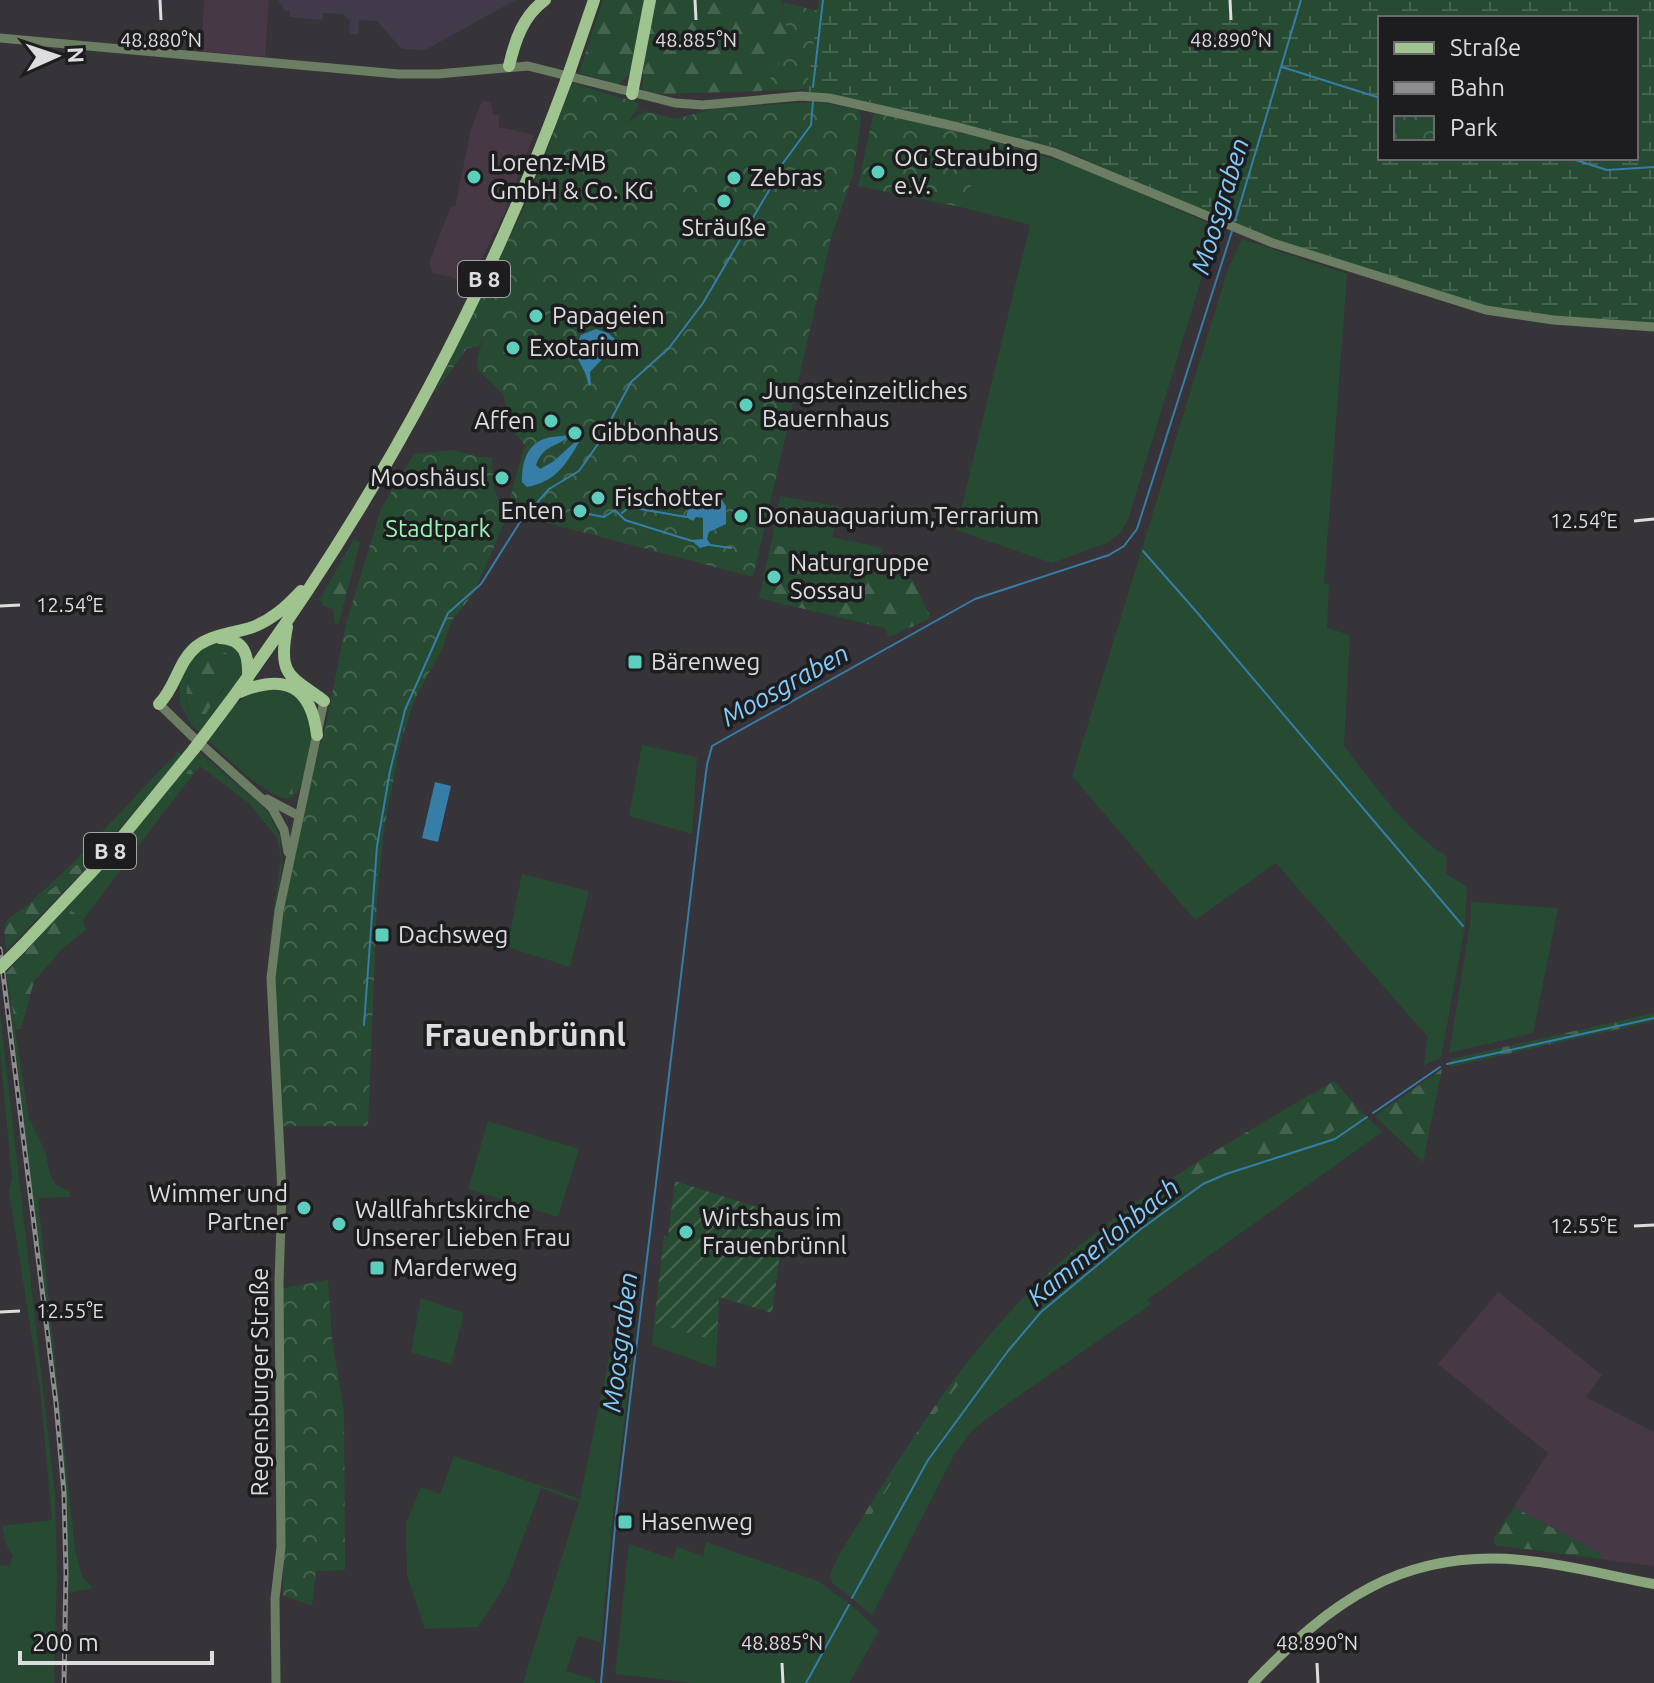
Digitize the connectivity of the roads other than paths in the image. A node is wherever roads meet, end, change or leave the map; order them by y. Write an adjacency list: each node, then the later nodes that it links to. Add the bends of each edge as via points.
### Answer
1 (545, 0): 7 (main road, via 520,30)
2 (580, 0): 5 (main road)
3 (594, 0): 5 (main road, B 8)
4 (650, 0): 8 (main road)
5 (590, 14): 10 (main road, B 8, via 514,214 452,345 402,440)
6 (0, 38): 7 (street, via 398,74)
7 (509, 66): 8 (street, via 538,67)
8 (632, 94): 9 (street, via 689,105 829,98 1081,161 1236,230 1486,310)
9 (1654, 327)
10 (327, 562): 11 (main road, B 8); 12 (main road, via 272,617)
11 (288, 622): 13 (main road, B 8); 15 (main road, via 284,657 289,674)
12 (213, 638): 13 (main road, via 242,647); 17 (main road, via 187,657)
13 (248, 678): 14 (main road, B 8)
14 (237, 693): 16 (main road, via 282,683); 23 (main road, B 8, bridge, via 104,859)
15 (324, 701): 16 (main road); 18 (street, Regensburger Straße)
16 (309, 703): 18 (main road)
17 (159, 704): 19 (street)
18 (317, 735): 20 (street, Regensburger Straße)
19 (262, 797): 20 (street); 21 (street)
20 (299, 816): 21 (street); 22 (street, Regensburger Straße)
21 (279, 818): 22 (street)
22 (289, 864): 25 (street, Regensburger Straße, via 271,978 282,1191)
23 (0, 968)
24 (1654, 1584): 26 (main road, via 1522,1560 1432,1565 1381,1582 1338,1605)
25 (276, 1683)
26 (1253, 1683)

